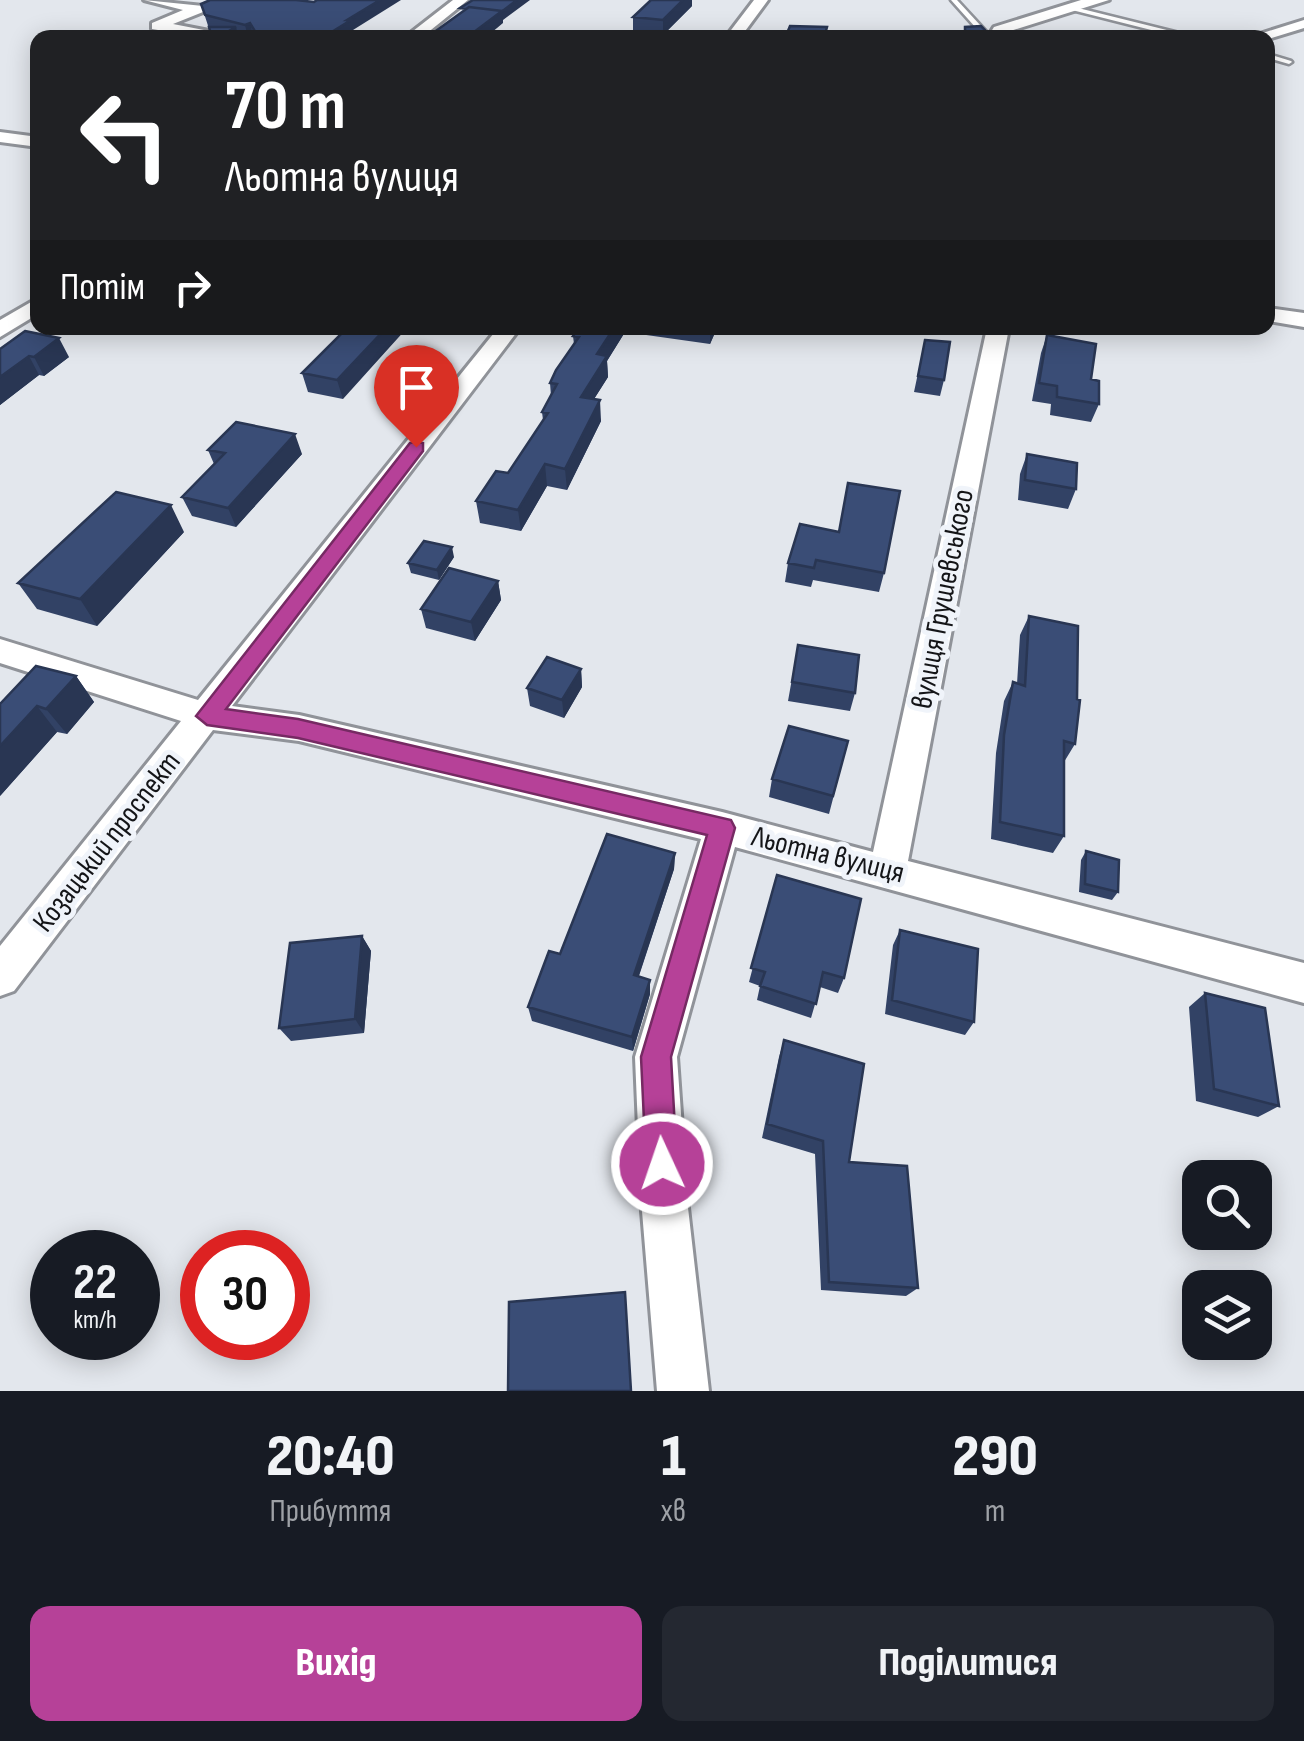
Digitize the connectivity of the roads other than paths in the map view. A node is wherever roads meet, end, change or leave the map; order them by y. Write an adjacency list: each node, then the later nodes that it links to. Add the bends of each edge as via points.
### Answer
1 (151, 0): 8 (street, via 198,8 157,26)
2 (462, 0): 9 (street)
3 (760, 0): 10 (street)
4 (954, 0): 11 (lane)
5 (1102, 0): 6 (street)
6 (1066, 7): 12 (street); 13 (lane)
7 (1304, 24): 14 (street)
8 (185, 30)
9 (422, 30)
10 (738, 30)
11 (983, 30)
12 (999, 30)
13 (1160, 30)
14 (1275, 32)
15 (1275, 58): 16 (lane)
16 (1289, 62)
17 (0, 137): 18 (street)
18 (30, 141)
19 (30, 309): 22 (street)
20 (1275, 316): 21 (street)
21 (1304, 320)
22 (4, 324)
23 (505, 335): 26 (street, Козацький проспект)
24 (997, 335): 28 (street, вулиця Грушевського)
25 (0, 651): 26 (street, Льотна вулиця)
26 (207, 716): 27 (street, Льотна вулиця, via 298,728); 29 (street, Козацький проспект)
27 (722, 828): 28 (street, Льотна вулиця); 31 (street, via 656,1057)
28 (888, 870): 30 (street, Льотна вулиця)
29 (0, 977)
30 (1304, 984)
31 (682, 1391)

